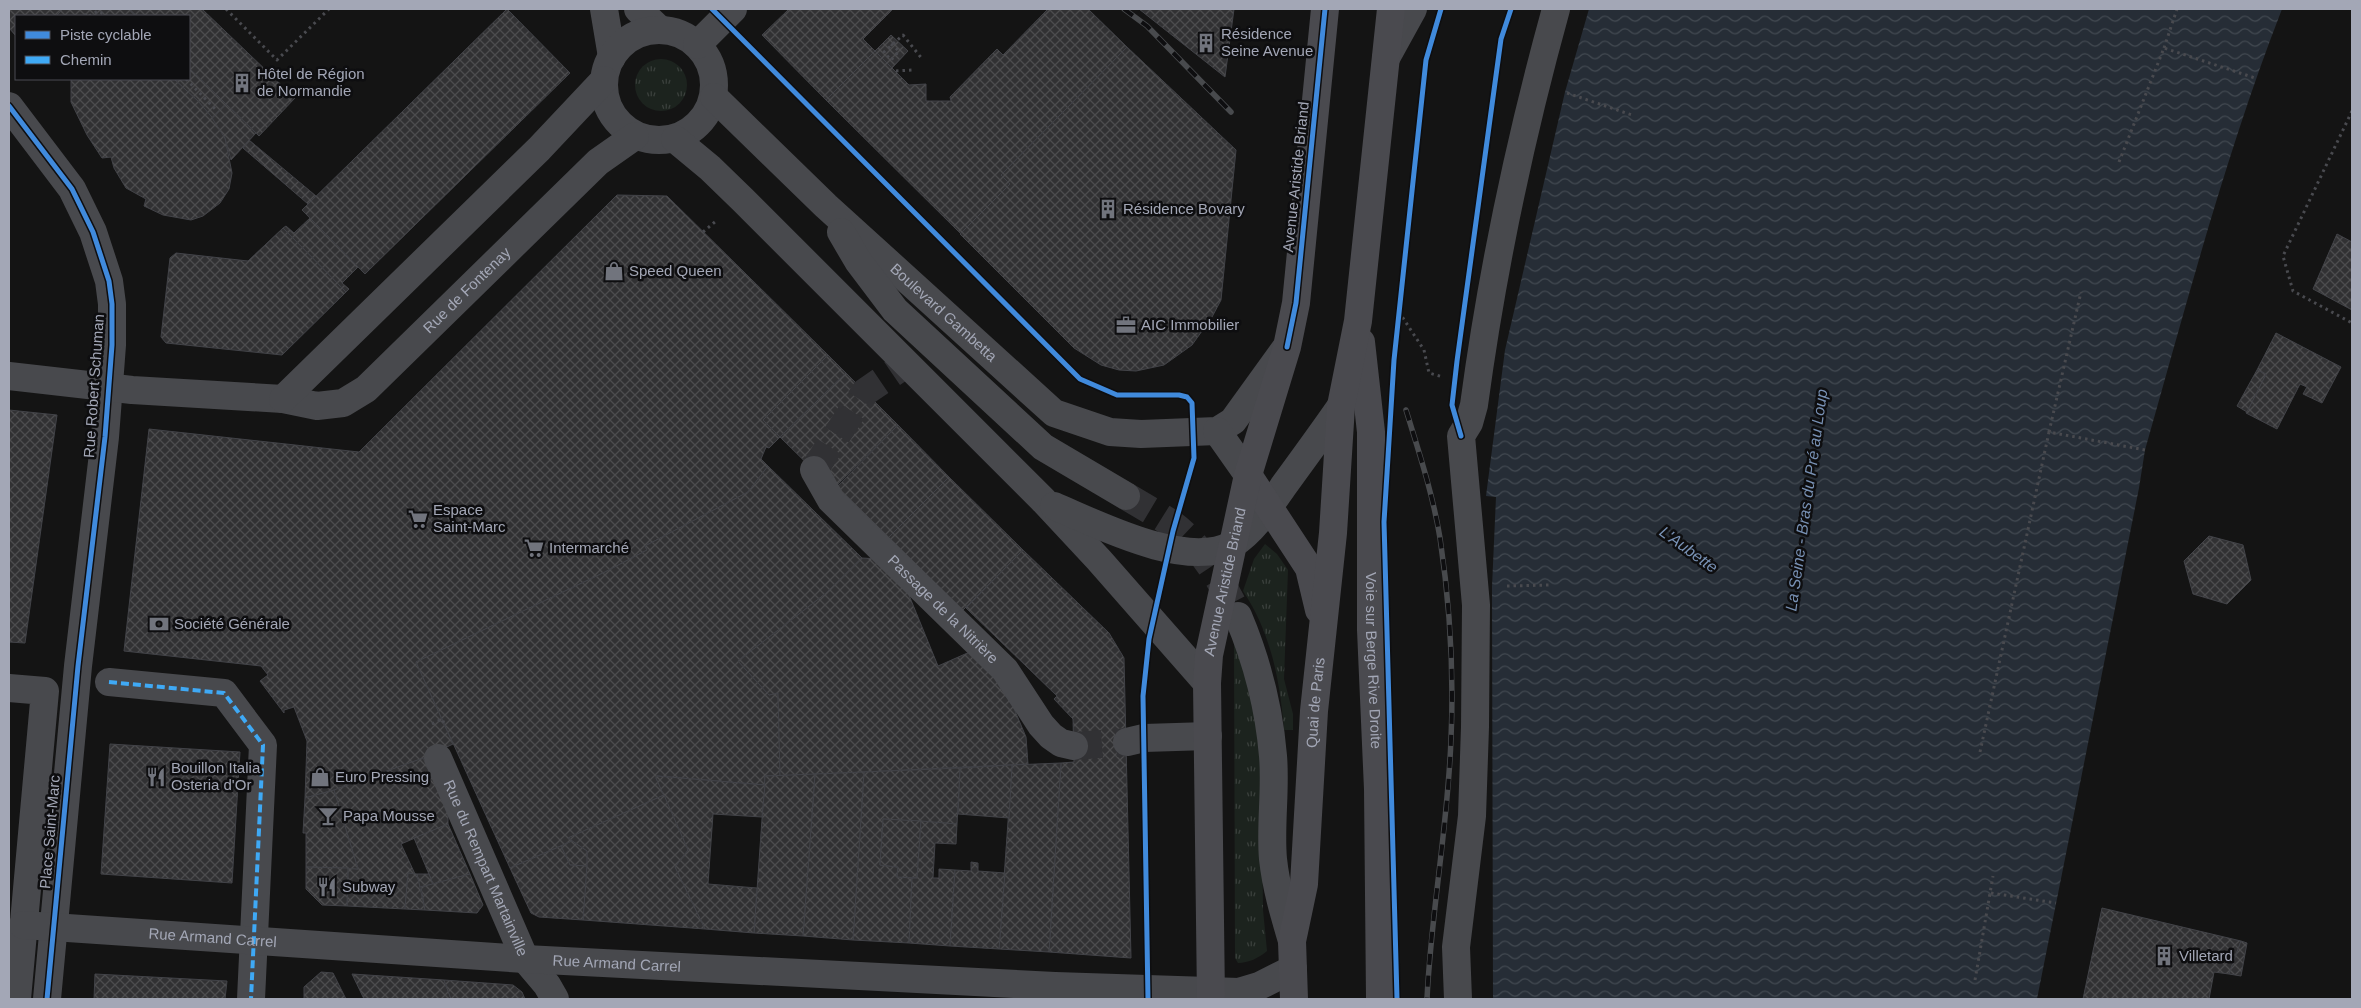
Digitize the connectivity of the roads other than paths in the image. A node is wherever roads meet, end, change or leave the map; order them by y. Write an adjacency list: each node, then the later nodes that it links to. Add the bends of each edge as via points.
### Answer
1 (604, 9): 11 (street)
2 (638, 9): 8 (street)
3 (733, 9): 9 (street)
4 (1325, 9): 18 (main road, Avenue Aristide Briand, via 1302,250)
5 (1391, 9): 10 (main road)
6 (1412, 9): 10 (street)
7 (1556, 9): 53 (street, via 1536,82 1496,263 1474,405 1461,436 1476,605 1476,699 1472,816 1456,947)
8 (659, 29): 9 (street, via 675,32); 11 (street, via 633,36 621,45)
9 (698, 45): 12 (street, via 709,60 715,78)
10 (1386, 58): 17 (main road)
11 (608, 68): 14 (street, via 605,97 611,113); 21 (street, via 539,150)
12 (714, 98): 15 (street, via 700,123); 16 (street, Boulevard Gambetta)
13 (9, 106): 20 (street, Rue Robert Schuman, via 72,189 93,232 109,281 112,304)
14 (635, 136): 15 (street, via 655,141); 21 (street, Rue de Fontenay, via 598,162 366,389 343,403 317,406)
15 (675, 139): 27 (street, via 710,168)
16 (826, 206): 23 (street, Boulevard Gambetta, via 1054,413 1110,432); 26 (street, via 858,261 895,310 1043,447)
17 (1358, 321): 22 (main road); 52 (main road, Voie sur Berge Rive Droite, via 1371,432 1371,630 1378,783)
18 (1287, 347): 23 (street, via 1233,421); 25 (main road, Avenue Aristide Briand)
19 (9, 376): 20 (street, Rue de Fontenay)
20 (110, 388): 21 (street, Rue de Fontenay); 32 (street, Rue Robert Schuman)
21 (283, 399)
22 (1341, 406): 28 (street); 31 (main road, Quai de Paris)
23 (1217, 431): 25 (street)
24 (814, 470): 38 (street, Passage de la Nitrière, via 831,500 1004,670 1051,736)
25 (1248, 475): 28 (main road); 29 (main road, Avenue Aristide Briand)
26 (1126, 496)
27 (1044, 501): 29 (street, via 1106,528 1169,548 1213,552); 34 (street)
28 (1268, 507): 29 (street, via 1257,523); 31 (main road, via 1309,568)
29 (1232, 544): 34 (main road, Avenue Aristide Briand, via 1208,655)
30 (1238, 616): 42 (street, via 1255,656 1267,703 1274,757 1273,858 1279,896)
31 (1323, 629): 42 (main road, Quai de Paris, via 1314,711 1304,884)
32 (78, 666): 41 (street, Place Saint-Marc)
33 (109, 682): 43 (street, via 224,693 263,745)
34 (1207, 684): 36 (main road)
35 (9, 688): 40 (street, Place Saint-Marc, via 45,691)
36 (1208, 736): 37 (street, via 1144,738); 46 (main road)
37 (1127, 742)
38 (1074, 746)
39 (438, 758): 44 (street, Rue du Rempart Martainville)
40 (23, 925): 41 (street, Rue Armand Carrel); 47 (street, Place Saint-Marc)
41 (54, 927): 43 (street, Rue Armand Carrel); 48 (street, Place Saint-Marc)
42 (1292, 941): 45 (main road, Quai de Paris)
43 (254, 942): 44 (street, Rue Armand Carrel); 49 (street)
44 (525, 959): 46 (street, Rue Armand Carrel); 50 (street, Rue du Rempart Martainville)
45 (1293, 969): 46 (street, Rue Armand Carrel, via 1259,986); 51 (main road, Quai de Paris)
46 (1211, 995)
47 (17, 999)
48 (47, 999)
49 (251, 999)
50 (555, 999)
51 (1294, 999)
52 (1380, 999)
53 (1458, 999)

